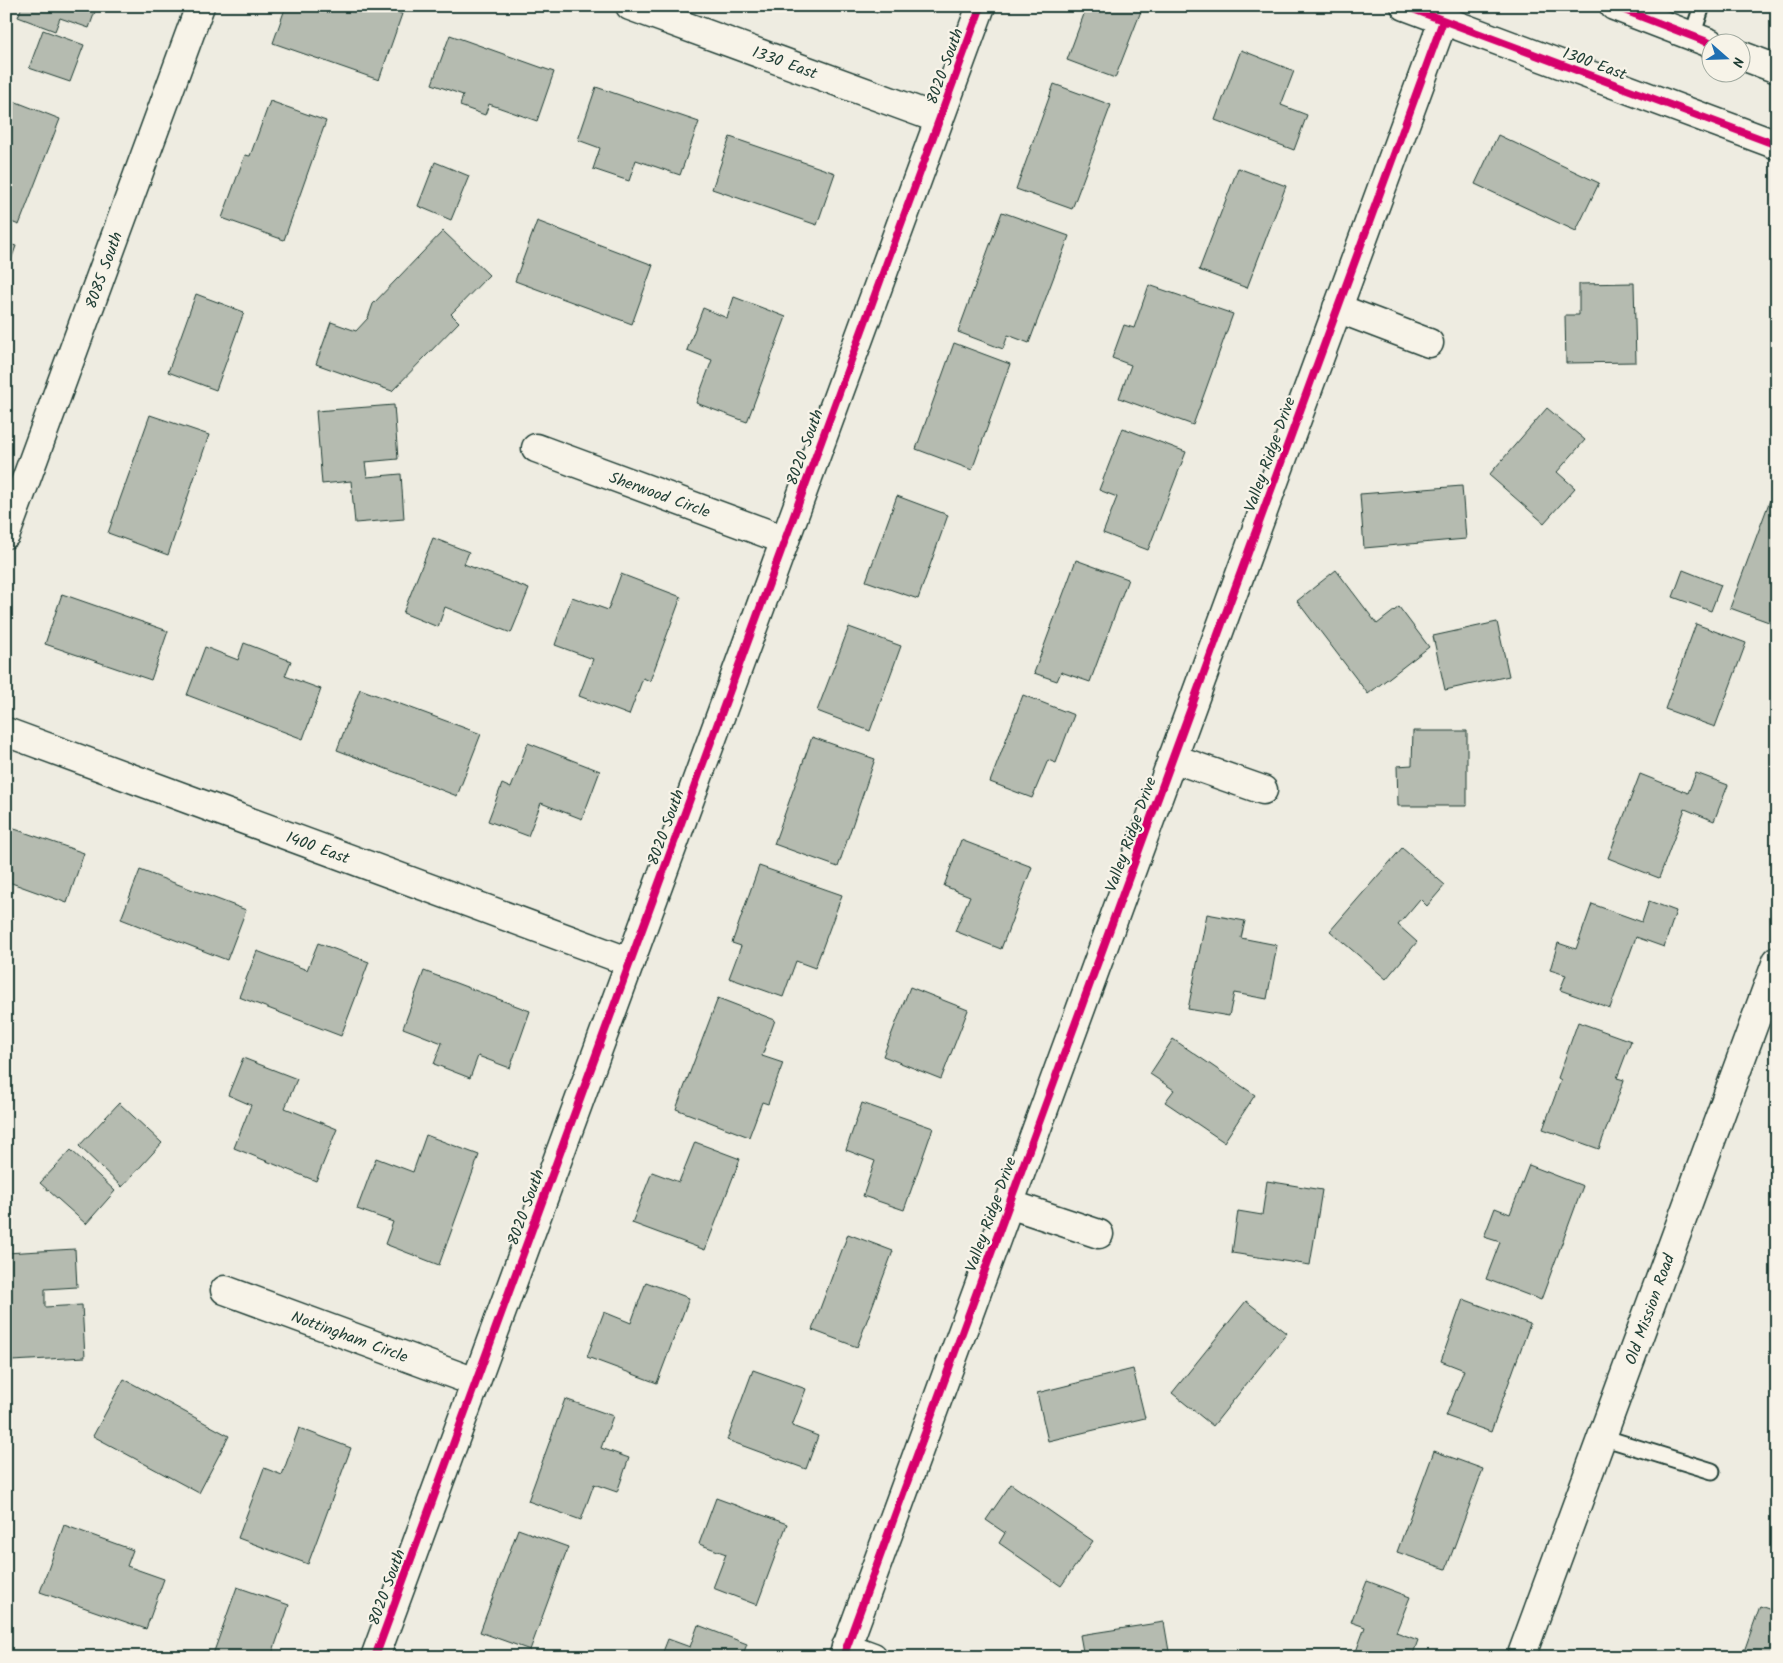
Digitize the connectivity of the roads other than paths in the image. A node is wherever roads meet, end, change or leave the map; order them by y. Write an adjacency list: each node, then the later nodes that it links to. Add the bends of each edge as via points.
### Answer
1 (200, 6): 17 (street, 8085 South)
2 (630, 6): 12 (street, 1330 East)
3 (981, 6): 12 (street, 8020 South)
4 (1405, 6): 7 (street, 1300 East)
5 (1614, 6): 9 (street)
6 (1702, 6): 8 (lane)
7 (1443, 21): 13 (street, 1300 East); 14 (street, Valley Ridge Drive)
8 (1701, 32)
9 (1700, 40)
10 (1750, 59): 11 (street)
11 (1777, 69)
12 (940, 119): 18 (street, 8020 South)
13 (1777, 145)
14 (1338, 308): 15 (street); 20 (street, Valley Ridge Drive)
15 (1429, 342)
16 (536, 448): 18 (street, Sherwood Circle)
17 (6, 534)
18 (785, 540): 23 (street, 8020 South)
19 (6, 732): 23 (street, 1400 East)
20 (1172, 758): 21 (street); 24 (street, Valley Ridge Drive)
21 (1263, 790)
22 (1777, 961): 28 (street, Old Mission Road)
23 (630, 962): 27 (street, 8020 South)
24 (1009, 1204): 25 (street, Valley Ridge Drive); 30 (street, Valley Ridge Drive)
25 (1099, 1234)
26 (226, 1290): 27 (street, Nottingham Circle)
27 (475, 1382): 31 (street, 8020 South)
28 (1602, 1437): 29 (lane); 33 (street, Old Mission Road)
29 (1712, 1471)
30 (844, 1652): 32 (street, Valley Ridge Drive)
31 (375, 1657)
32 (874, 1657)
33 (1521, 1657)

